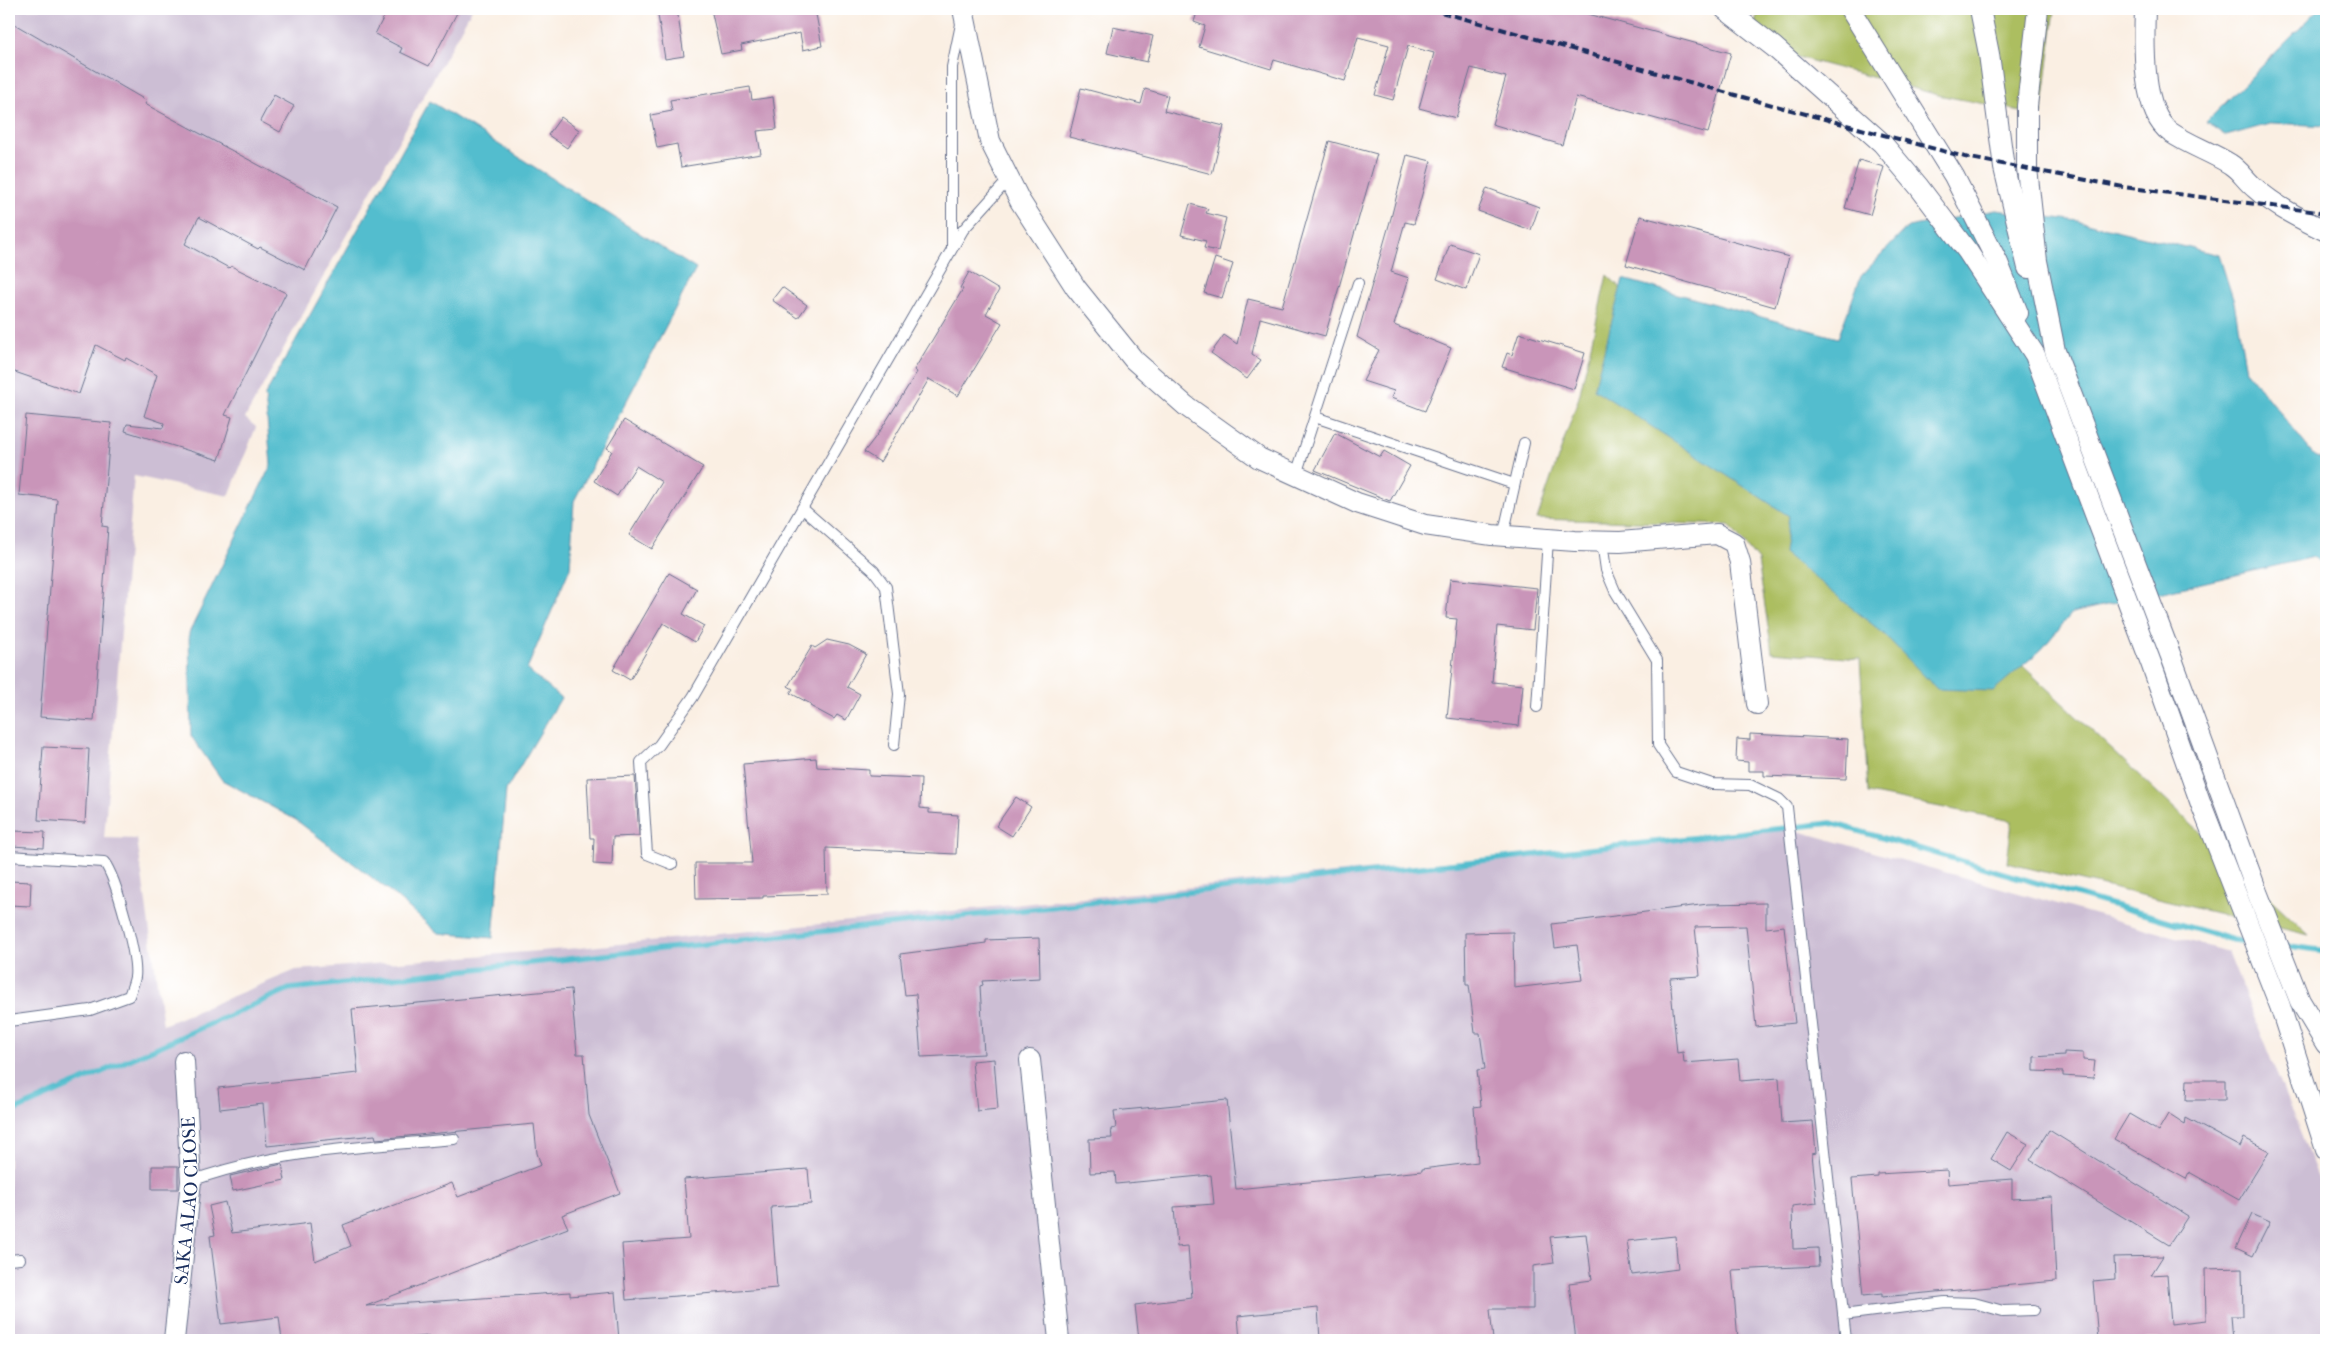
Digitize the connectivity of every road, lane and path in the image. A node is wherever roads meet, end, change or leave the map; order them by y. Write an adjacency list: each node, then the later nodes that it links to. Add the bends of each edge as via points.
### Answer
1 (1725, 9): 12 (street, via 1774,47 1882,143 1920,187 1968,252)
2 (1850, 9): 12 (street, via 1954,176 1998,263)
3 (1980, 9): 11 (street, via 2004,168 2034,291)
4 (2038, 9): 11 (street, via 2027,106 2027,168 2037,261)
5 (2145, 9): 8 (street, via 2144,49 2149,89 2153,109 2167,131 2231,164 2286,212)
6 (963, 10): 7 (street, via 990,141); 9 (lane, via 952,67)
7 (1009, 179): 9 (lane, via 963,230); 15 (street, via 1076,288 1134,360 1186,406 1259,458)
8 (2326, 231)
9 (952, 249): 17 (lane)
10 (1358, 283): 13 (lane)
11 (2055, 351): 27 (street, via 2257,892 2300,1001)
12 (2034, 355): 31 (street, via 2280,1006)
13 (1315, 417): 15 (lane); 16 (lane)
14 (1524, 443): 16 (lane)
15 (1296, 475): 18 (street, via 1357,503 1425,525)
16 (1514, 484): 18 (lane)
17 (802, 508): 23 (lane, via 874,571 886,588 899,694); 25 (lane, via 693,697 659,745 641,762 647,854)
18 (1503, 536): 19 (street)
19 (1548, 539): 20 (street); 22 (lane)
20 (1602, 542): 21 (street, via 1717,534 1734,543 1740,562); 36 (lane, via 1606,570 1614,591 1657,660 1658,745 1676,772 1712,784 1750,785 1788,807)
21 (1757, 704)
22 (1538, 707)
23 (894, 746)
24 (9, 856): 26 (lane, via 104,862 122,905 136,976 128,996 90,1010)
25 (672, 864)
26 (9, 1021)
27 (2326, 1044)
28 (1030, 1060): 38 (street)
29 (184, 1061): 32 (street, SAKA ALAO CLOSE)
30 (454, 1139): 32 (lane, via 295,1153 222,1169)
31 (2326, 1150)
32 (191, 1181): 37 (street, SAKA ALAO CLOSE)
33 (20, 1258): 34 (lane)
34 (9, 1260)
35 (2034, 1310): 36 (lane, via 2003,1311 1974,1303 1945,1302)
36 (1843, 1315): 39 (lane)
37 (174, 1340)
38 (1059, 1340)
39 (1846, 1340)

